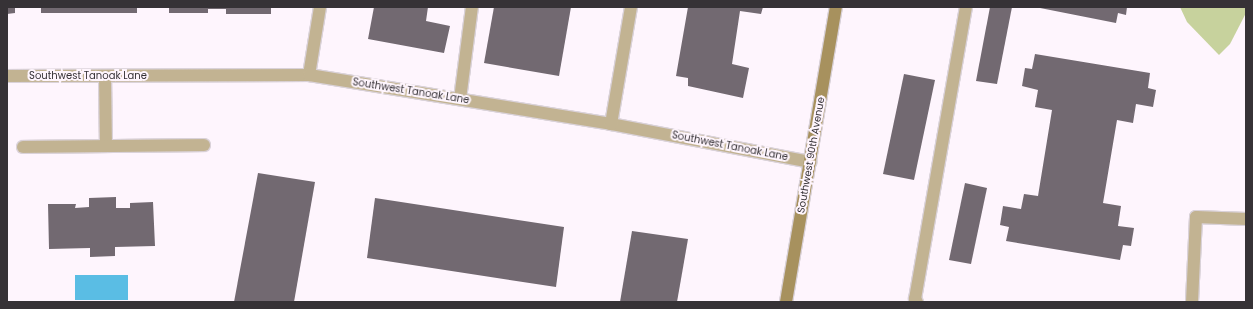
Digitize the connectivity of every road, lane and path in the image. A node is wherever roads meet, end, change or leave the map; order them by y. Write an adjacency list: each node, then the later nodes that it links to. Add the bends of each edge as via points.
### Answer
1 (320, 7): 6 (street)
2 (472, 7): 9 (street)
3 (631, 7): 10 (street)
4 (836, 7): 14 (street, Southwest 90th Avenue)
5 (966, 7): 17 (street, via 915,299)
6 (309, 75): 8 (street, Southwest Tanoak Lane); 9 (street, Southwest Tanoak Lane)
7 (7, 76): 8 (street, Southwest Tanoak Lane)
8 (105, 76): 12 (street)
9 (460, 99): 10 (street, Southwest Tanoak Lane)
10 (611, 124): 14 (street, Southwest Tanoak Lane)
11 (204, 145): 12 (street)
12 (106, 146): 13 (street)
13 (23, 147)
14 (810, 162): 16 (street, Southwest 90th Avenue)
15 (1246, 220): 18 (street, via 1196,217)
16 (786, 302)
17 (917, 302)
18 (1192, 302)

